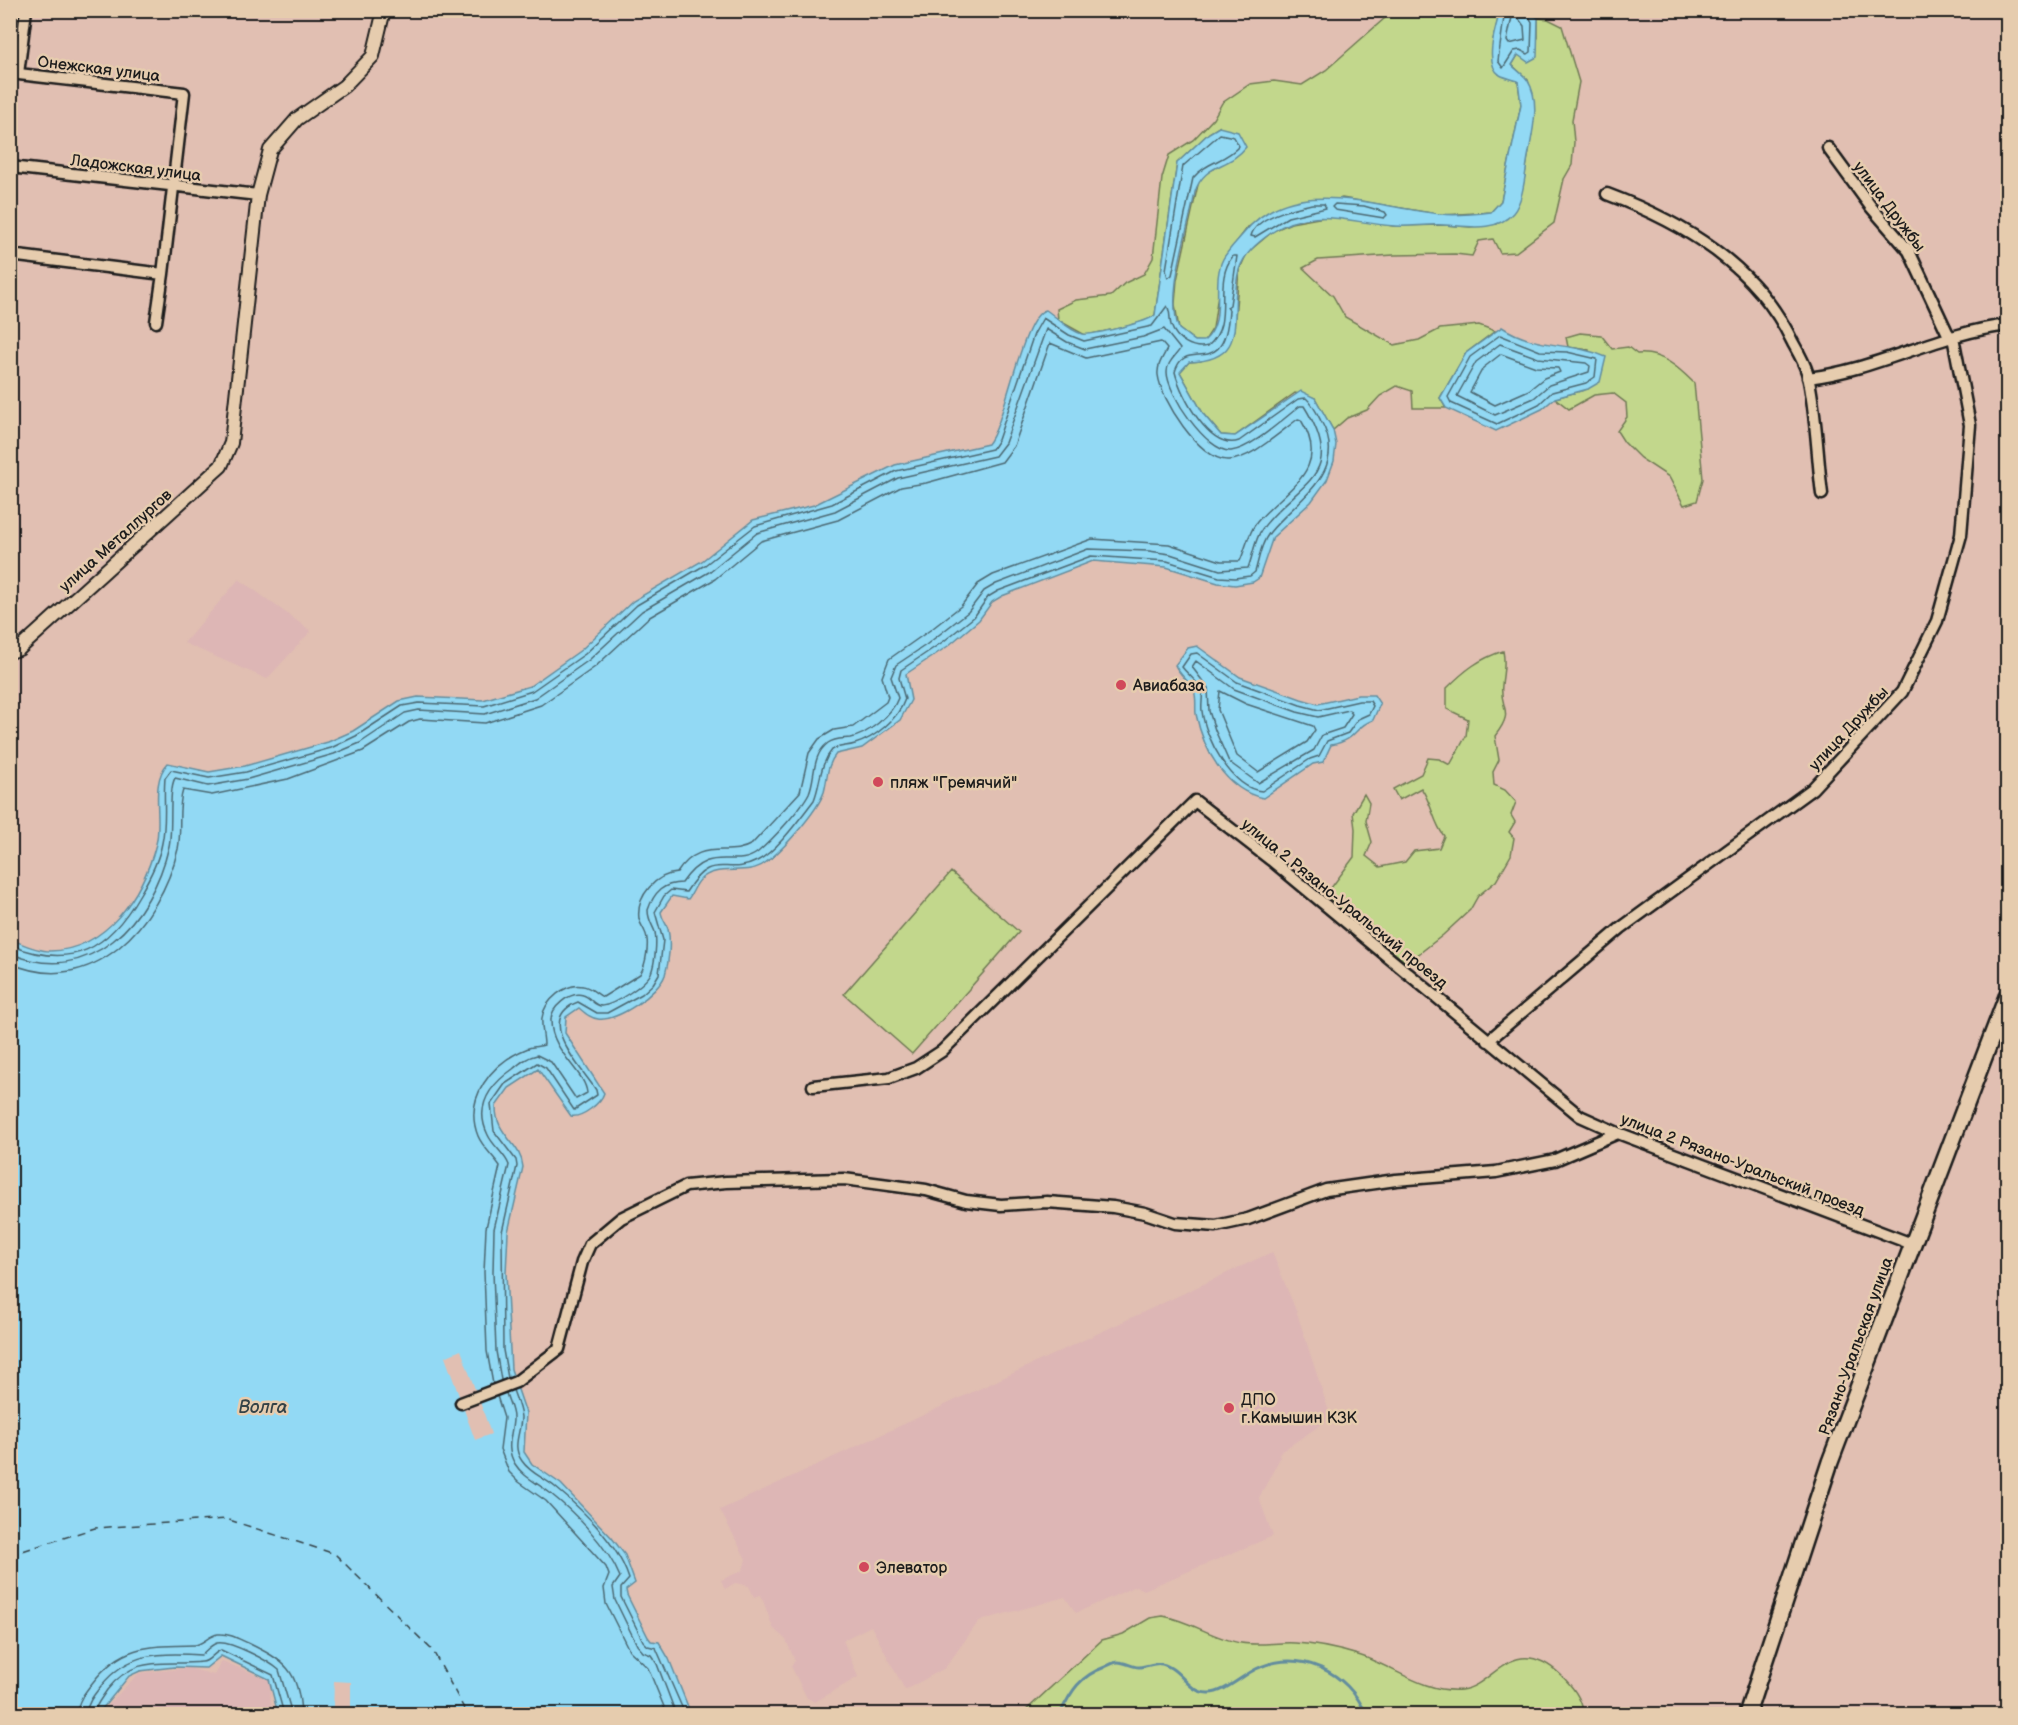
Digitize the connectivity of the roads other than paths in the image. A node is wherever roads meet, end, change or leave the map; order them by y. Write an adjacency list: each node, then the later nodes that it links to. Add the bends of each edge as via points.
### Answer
1 (26, 10): 3 (street)
2 (384, 10): 8 (street, улица Металлургов, via 373,56 344,86 297,119 270,150)
3 (14, 73): 6 (street, Онежская улица, via 184,93)
4 (1828, 148): 13 (street, улица Дружбы, via 1909,251)
5 (10, 167): 6 (street, Ладожская улица)
6 (172, 187): 8 (street, Ладожская улица); 10 (street)
7 (1607, 194): 14 (street, via 1647,209 1695,235 1743,271 1784,322)
8 (258, 195): 16 (street, улица Металлургов, via 231,442 221,466 19,649)
9 (10, 255): 10 (street)
10 (163, 274): 11 (street)
11 (156, 322)
12 (2007, 325): 13 (street)
13 (1950, 337): 14 (street, via 1838,374); 18 (street, улица Дружбы, via 1970,425 1961,536 1937,621 1902,693 1812,789 1621,928)
14 (1808, 378): 15 (street)
15 (1822, 494)
16 (10, 652)
17 (2007, 994): 21 (main road, Рязано-Уральская улица)
18 (1488, 1041): 19 (street, улица 2 Рязано-Уральский проезд, via 1195,801 942,1051 916,1068 889,1077); 20 (street, улица 2 Рязано-Уральский проезд, via 1580,1116)
19 (813, 1086)
20 (1618, 1133): 21 (street, улица 2 Рязано-Уральский проезд); 22 (street, via 1555,1161 1496,1172 1326,1190 1248,1219 1216,1226 1175,1223 1113,1207 966,1201 926,1190 844,1179 686,1186 621,1218 590,1244 559,1350 516,1382)
21 (1912, 1244): 23 (main road, Рязано-Уральская улица, via 1830,1462)
22 (462, 1403)
23 (1747, 1714)

